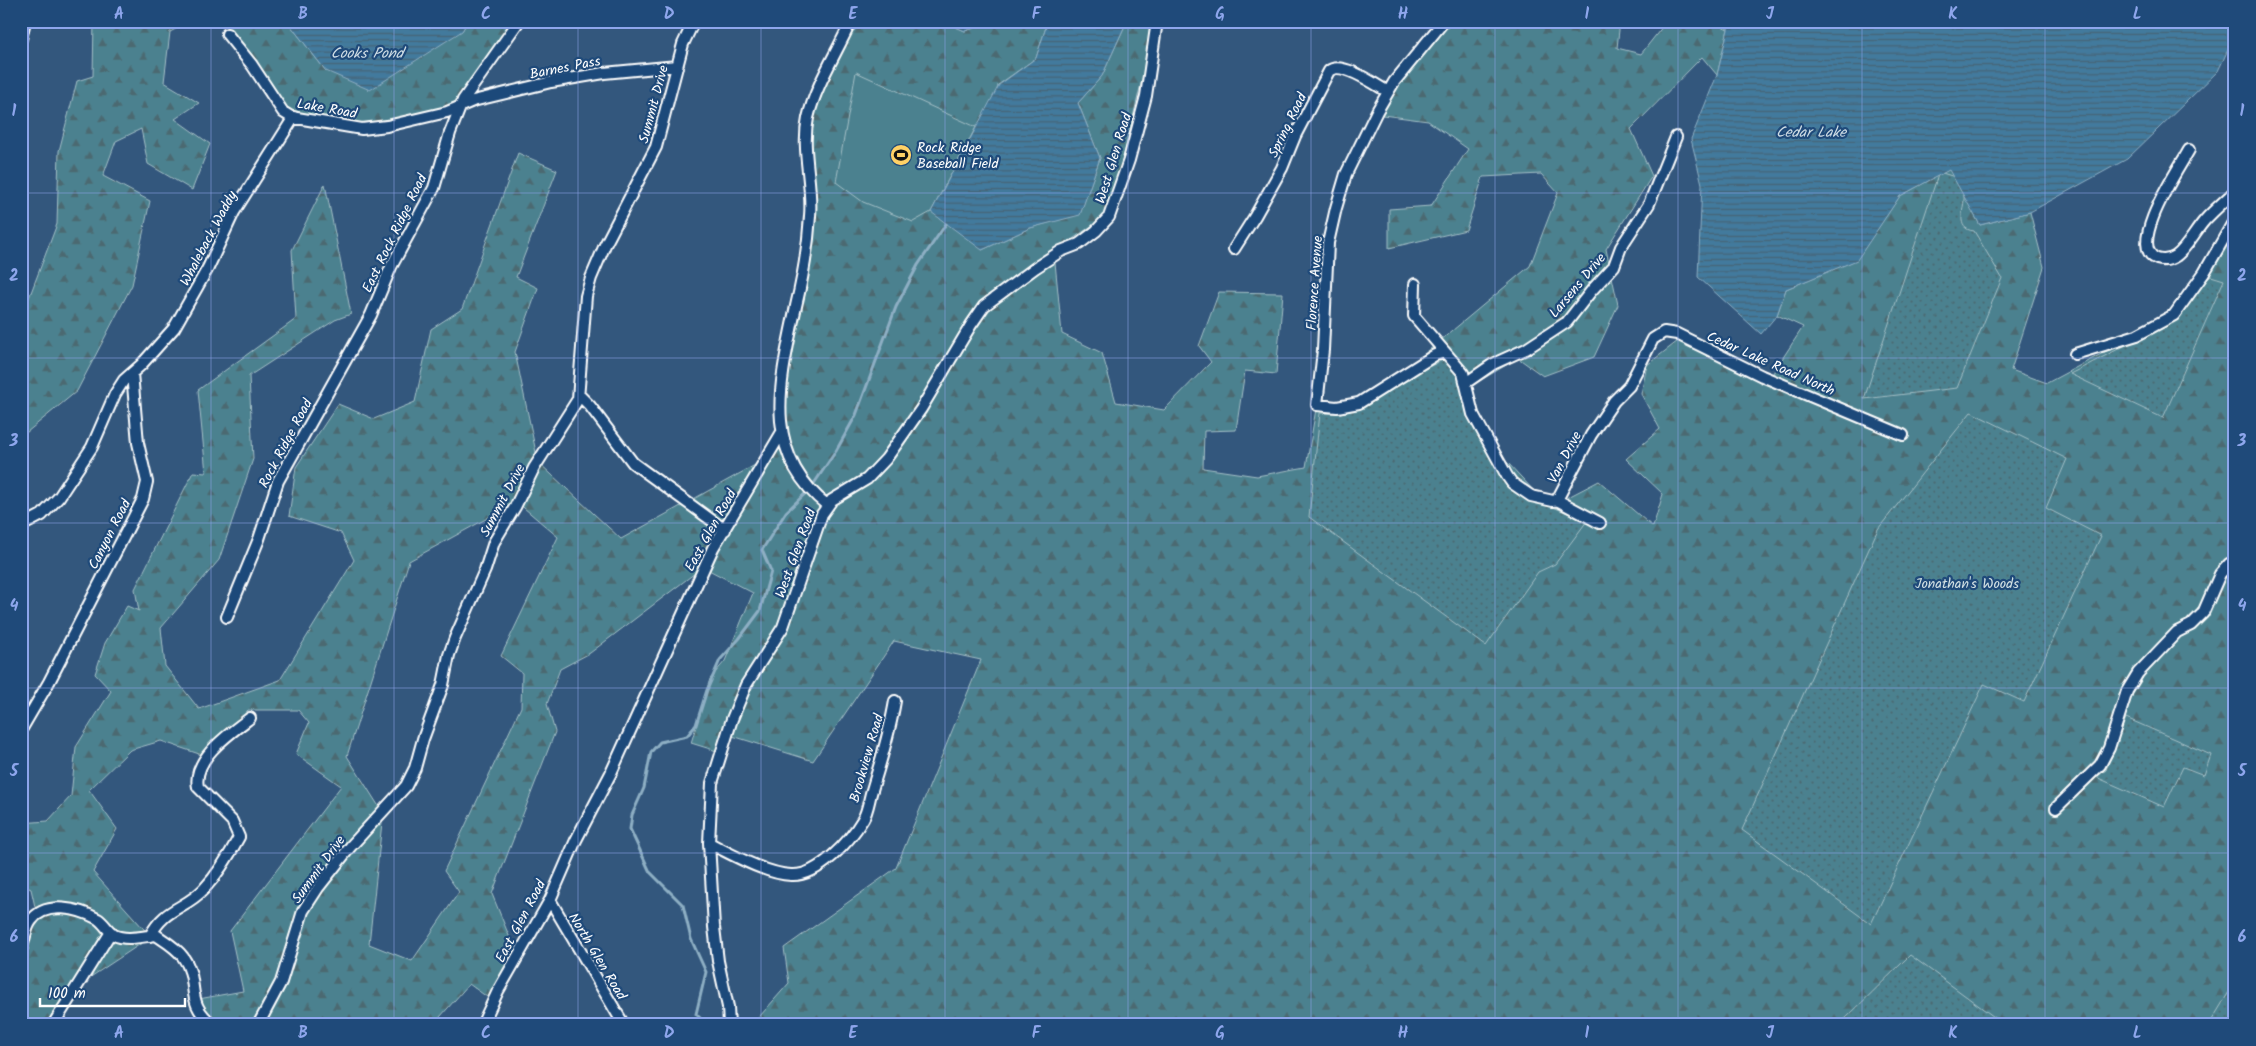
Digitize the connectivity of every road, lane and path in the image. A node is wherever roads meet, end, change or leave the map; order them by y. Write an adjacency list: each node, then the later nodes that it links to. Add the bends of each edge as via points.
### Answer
1 (25, 21): 8 (street)
2 (519, 21): 11 (street, East Rock Ridge Road)
3 (694, 21): 9 (street, Summit Drive)
4 (851, 21): 26 (street, via 817,92 808,119 806,144 811,214 782,372 779,407)
5 (1157, 21): 29 (street, West Glen Road, via 1146,96 1109,217 1091,236 1035,268 984,306 886,459 867,479 832,500)
6 (1444, 21): 10 (street, Florence Avenue)
7 (227, 34): 12 (street, Lake Road, via 252,65 276,104)
8 (21, 39)
9 (677, 66): 11 (street, Barnes Pass, via 551,82); 25 (street, Summit Drive, via 656,147 591,278 586,296)
10 (1388, 92): 17 (street, Spring Road, via 1341,67 1329,71 1282,168); 20 (street, Florence Avenue, via 1346,174 1328,243 1317,405 1337,407 1359,403 1435,355)
11 (461, 106): 12 (street, Lake Road, via 412,121 362,129); 19 (street, East Rock Ridge Road, via 434,188 391,267)
12 (294, 118): 23 (street, Whaleback Waddy, via 234,212 176,326)
13 (1676, 137): 24 (street, Larsens Drive, via 1649,204 1620,247 1614,266 1568,322)
14 (2190, 150): 15 (street, via 2155,208 2148,234 2152,256 2165,260 2177,255 2204,221)
15 (2235, 191)
16 (2235, 219): 21 (street, via 2204,273 2174,315 2137,335)
17 (1234, 249)
18 (1415, 284): 20 (street, Van Drive, via 1414,316)
19 (371, 315): 34 (street, Rock Ridge Road, via 278,481)
20 (1445, 352): 24 (street, Van Drive)
21 (2075, 354)
22 (1641, 362): 27 (street, Cedar Lake Road North, via 1656,336 1664,332 1677,334 1762,376); 28 (street, Van Drive, via 1629,386 1614,401 1591,435)
23 (132, 373): 31 (street, via 115,394 92,447 59,497 42,515); 37 (street, Canyon Road, via 138,443 147,482 143,500)
24 (1467, 382): 28 (street, Van Drive, via 1473,414 1512,483 1531,496)
25 (579, 395): 32 (street, via 633,463); 46 (street, Summit Drive, via 494,542 449,655 443,685 406,786 351,846 303,911 281,982)
26 (782, 432): 29 (street, via 805,486); 32 (street, East Glen Road)
27 (1903, 435)
28 (1557, 500): 30 (street)
29 (828, 506): 39 (street, West Glen Road, via 822,514 783,627 746,684 732,719 712,783)
30 (1600, 523)
31 (21, 526)
32 (725, 530): 40 (street, East Glen Road, via 694,588)
33 (2235, 562): 38 (street, via 2220,574 2203,613 2191,625 2177,632 2138,673 2127,691 2100,766)
34 (227, 617)
35 (895, 701): 39 (street, Brookview Road, via 863,818 836,851 816,869 800,875 782,874)
36 (250, 718): 42 (street, via 219,741 196,780 198,787 232,821 239,837 204,889 186,904 166,914 156,923)
37 (21, 730)
38 (2056, 808)
39 (709, 843): 49 (street, West Glen Road, via 714,927)
40 (550, 900): 47 (street, East Glen Road); 48 (street, North Glen Road)
41 (111, 932): 42 (street, via 130,938); 43 (street, via 101,920 88,914 64,908 42,910 31,920); 44 (street)
42 (150, 936): 45 (street, via 156,935 183,956 189,967 196,1007)
43 (21, 950)
44 (53, 1025)
45 (214, 1025)
46 (258, 1025)
47 (482, 1025)
48 (624, 1025)
49 (729, 1025)

